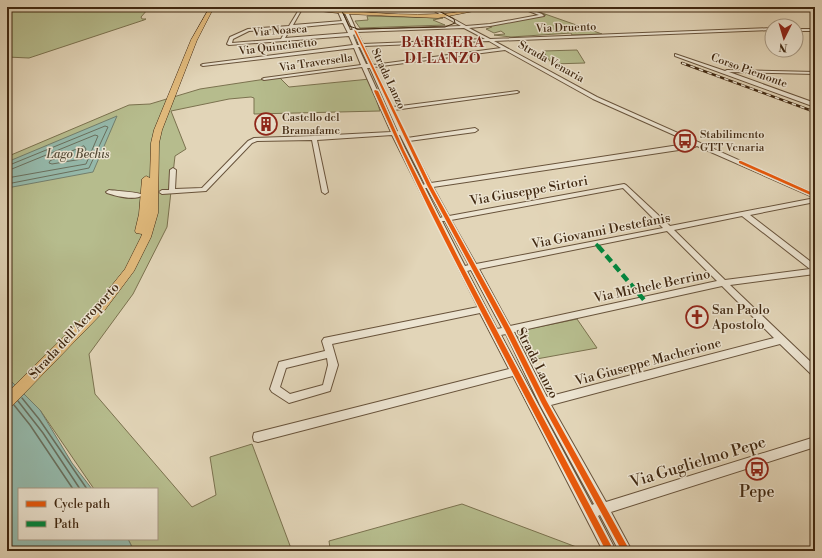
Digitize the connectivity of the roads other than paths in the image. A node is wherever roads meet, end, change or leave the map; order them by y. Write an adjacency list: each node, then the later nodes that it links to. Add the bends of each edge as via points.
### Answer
1 (208, 7): 63 (main road, Strada dell'Aeroporto, via 192,35 152,130 148,144 144,214 139,236 121,270)
2 (212, 7): 63 (main road, Strada dell'Aeroporto, via 194,40 158,130 155,143 152,213 146,237 129,271 100,308)
3 (283, 7): 8 (main road)
4 (429, 7): 10 (street)
5 (472, 7): 10 (main road)
6 (493, 7): 11 (main road)
7 (520, 7): 14 (street, Strada Venaria, via 542,16)
8 (301, 8): 9 (main road); 13 (street)
9 (343, 10): 10 (main road); 11 (main road); 12 (street, Strada Lanzo); 18 (street, Strada Lanzo)
10 (439, 12): 11 (street)
11 (445, 16): 14 (street)
12 (345, 22): 13 (street); 20 (street, Strada Lanzo)
13 (290, 26): 24 (street); 24 (street, Via Noasca, via 248,30 232,38 229,44)
14 (466, 27): 18 (street, Via Noasca); 21 (street, Strada Venaria)
15 (752, 31): 16 (street, Via Druento); 22 (street, Via Druento); 23 (street, Via Druento)
16 (764, 31)
17 (804, 31): 19 (street)
18 (355, 32): 20 (street, Via Noasca); 26 (street, Strada Lanzo)
19 (815, 32)
20 (349, 33): 24 (street, Via Noasca); 26 (street, Strada Lanzo)
21 (483, 36): 23 (street); 25 (street, Strada Venaria)
22 (612, 37)
23 (504, 39): 25 (street, Via Druento)
24 (282, 40)
25 (489, 40): 26 (street, Via Druento); 27 (street, Strada Venaria)
26 (358, 46): 29 (street, Via Quincinetto); 30 (street, Strada Lanzo)
27 (505, 48): 30 (street, Via Traversella); 41 (street, Strada Venaria, via 595,98)
28 (676, 55): 31 (street, Corso Piemonte)
29 (203, 65)
30 (367, 66): 33 (street, Via Traversella); 36 (street, Strada Lanzo); 38 (street, Strada Lanzo)
31 (720, 71): 32 (street); 35 (street, Corso Piemonte)
32 (815, 73)
33 (264, 79)
34 (517, 92): 36 (street, Strada Lanzo)
35 (815, 105)
36 (391, 109): 38 (street, Strada Lanzo)
37 (476, 130): 40 (street)
38 (398, 133): 39 (street); 40 (street, Strada Lanzo); 43 (street, Strada Lanzo)
39 (314, 138): 44 (street, via 252,140 204,190); 47 (street)
40 (406, 140): 43 (street, Strada Lanzo)
41 (697, 143): 43 (street, via 692,146); 49 (street, Strada Venaria)
42 (173, 170): 44 (street)
43 (425, 186): 52 (street, Strada Lanzo); 53 (street, Strada Lanzo)
44 (172, 191): 46 (street)
45 (109, 192): 48 (street)
46 (162, 192)
47 (325, 192)
48 (140, 195)
49 (815, 196)
50 (815, 200): 51 (street, Via Giovanni Destefanis)
51 (744, 214): 54 (street, Via Giovanni Destefanis); 57 (street)
52 (447, 218): 53 (street, Via Giuseppe Sirtori); 54 (street, Via Giuseppe Sirtori, via 624,186); 55 (street, Strada Lanzo)
53 (438, 220): 56 (street, Strada Lanzo)
54 (671, 230): 55 (street, Via Giovanni Destefanis); 58 (street)
55 (473, 267): 56 (street, Via Giovanni Destefanis); 60 (street, Strada Lanzo)
56 (462, 269): 59 (street, Strada Lanzo)
57 (815, 270): 58 (street, Via Michele Berrino)
58 (723, 283): 60 (street, Via Michele Berrino); 62 (street)
59 (483, 309): 61 (street, Strada Lanzo); 64 (street, via 327,341)
60 (508, 330): 61 (street, Via Michele Berrino); 69 (street, Strada Lanzo)
61 (495, 333): 65 (street, Strada Lanzo)
62 (781, 340): 66 (street); 69 (street, Via Giuseppe Macherione)
63 (56, 347): 67 (main road, Strada dell'Aeroporto); 68 (main road, Strada dell'Aeroporto)
64 (330, 353): 64 (street, via 333,365 327,388 289,399 275,390 282,365)
65 (515, 371): 70 (street); 73 (street, Strada Lanzo)
66 (815, 372)
67 (7, 392)
68 (7, 402)
69 (544, 402): 72 (street, Strada Lanzo)
70 (258, 437)
71 (815, 442): 72 (street, Via Guglielmo Pepe)
72 (603, 509): 73 (street, Via Guglielmo Pepe); 75 (street, Strada Lanzo)
73 (590, 511): 74 (street, Strada Lanzo)
74 (610, 551)
75 (626, 551)

